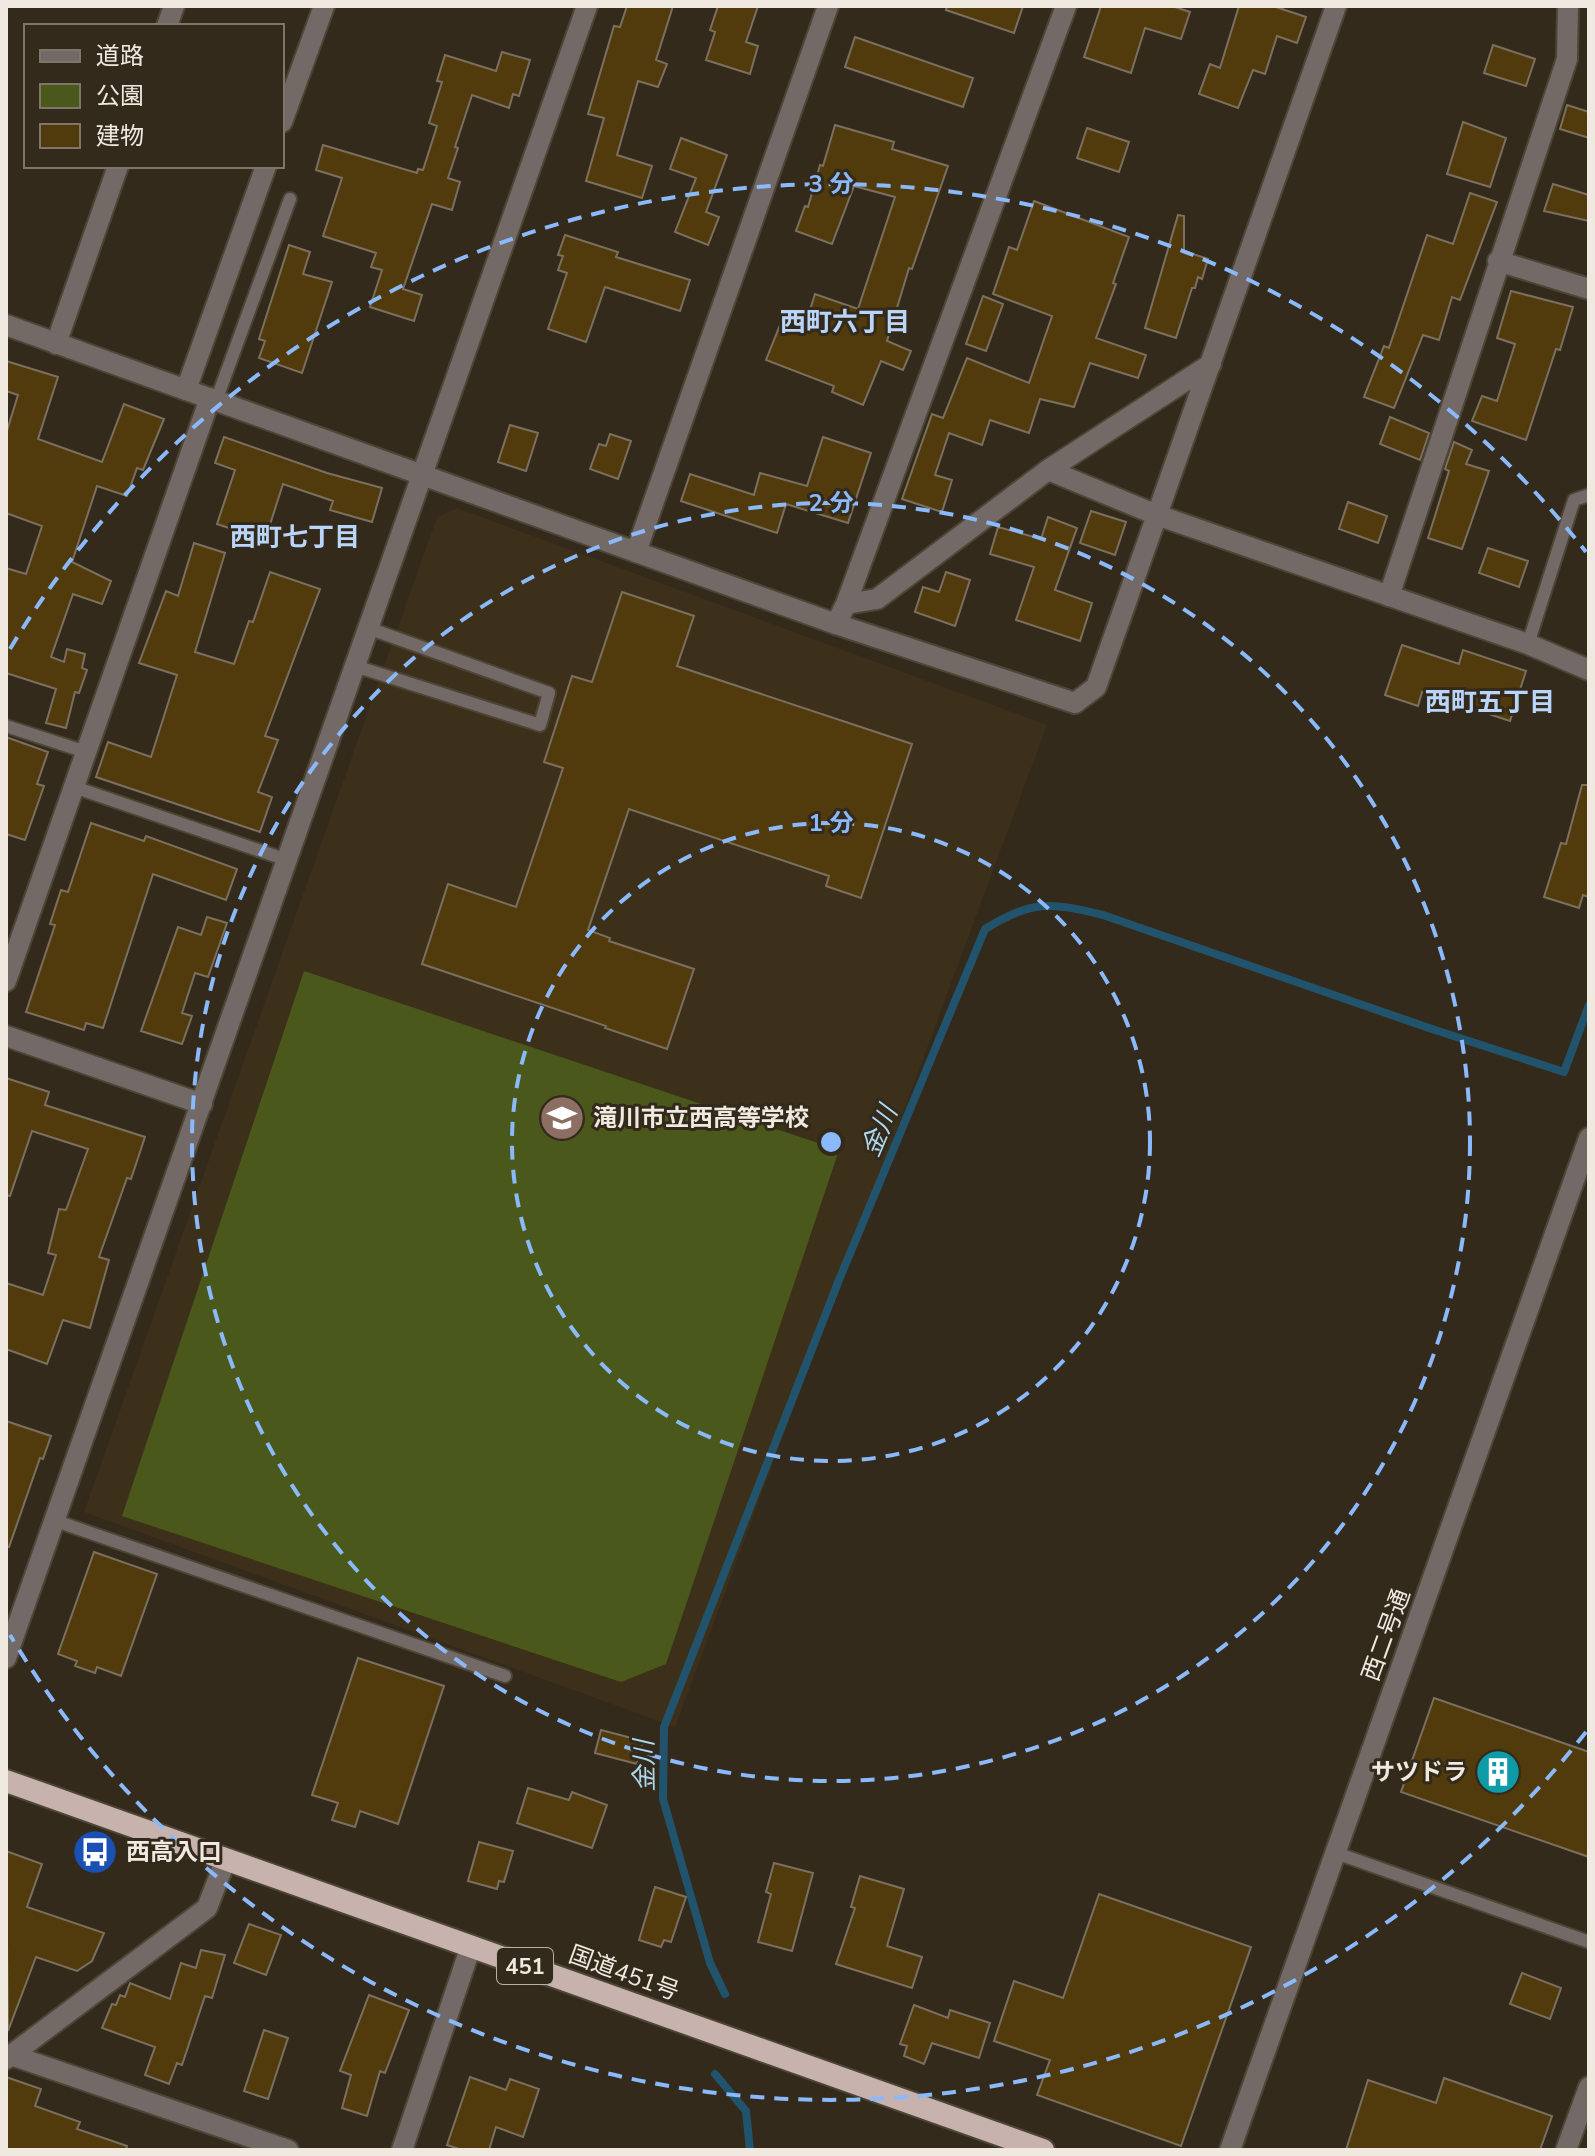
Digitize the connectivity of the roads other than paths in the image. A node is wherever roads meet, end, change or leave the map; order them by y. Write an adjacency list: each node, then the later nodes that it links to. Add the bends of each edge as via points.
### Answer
1 (324, 6): 7 (street)
2 (587, 6): 19 (street)
3 (828, 6): 22 (street)
4 (1066, 6): 24 (street)
5 (1336, 6): 15 (street)
6 (1568, 6): 11 (street, via 1567,59)
7 (284, 116)
8 (117, 168): 14 (street)
9 (265, 168): 16 (street)
10 (290, 199): 17 (lane)
11 (1498, 261): 12 (street); 23 (street)
12 (1589, 289)
13 (6, 325): 14 (street)
14 (56, 344): 16 (street)
15 (1211, 364): 18 (street); 21 (street)
16 (186, 390): 17 (street)
17 (213, 400): 19 (street); 31 (street)
18 (1048, 470): 21 (street); 24 (street, via 877,599)
19 (422, 475): 22 (street); 26 (street)
20 (1589, 495): 27 (lane, via 1574,500)
21 (1157, 515): 23 (street); 25 (street, via 1096,687 1075,703)
22 (636, 552): 25 (street)
23 (1389, 596): 27 (street)
24 (846, 604): 25 (street)
25 (836, 624)
26 (368, 628): 28 (street); 28 (lane, via 549,693 540,725)
27 (1528, 644): 29 (street)
28 (355, 666): 33 (street)
29 (1589, 670)
30 (6, 726): 31 (lane)
31 (86, 752): 32 (street)
32 (74, 787): 33 (lane); 34 (street)
33 (287, 860): 36 (street)
34 (6, 981)
35 (6, 1036): 36 (street)
36 (202, 1104): 38 (street)
37 (1589, 1138): 42 (street, 西二号通)
38 (56, 1521): 39 (street); 40 (lane)
39 (6, 1658)
40 (505, 1676)
41 (6, 1781): 43 (highway, 国道451号 / 451)
42 (1336, 1853): 44 (lane); 51 (street, 西二号通)
43 (226, 1859): 45 (highway, 国道451号 / 451); 46 (street, via 207,1908)
44 (1589, 1942)
45 (471, 1946): 49 (street); 50 (highway, 国道451号 / 451)
46 (9, 2057): 48 (street)
47 (1589, 2087): 52 (street)
48 (288, 2150)
49 (402, 2150)
50 (1043, 2150)
51 (1230, 2150)
52 (1566, 2150)

